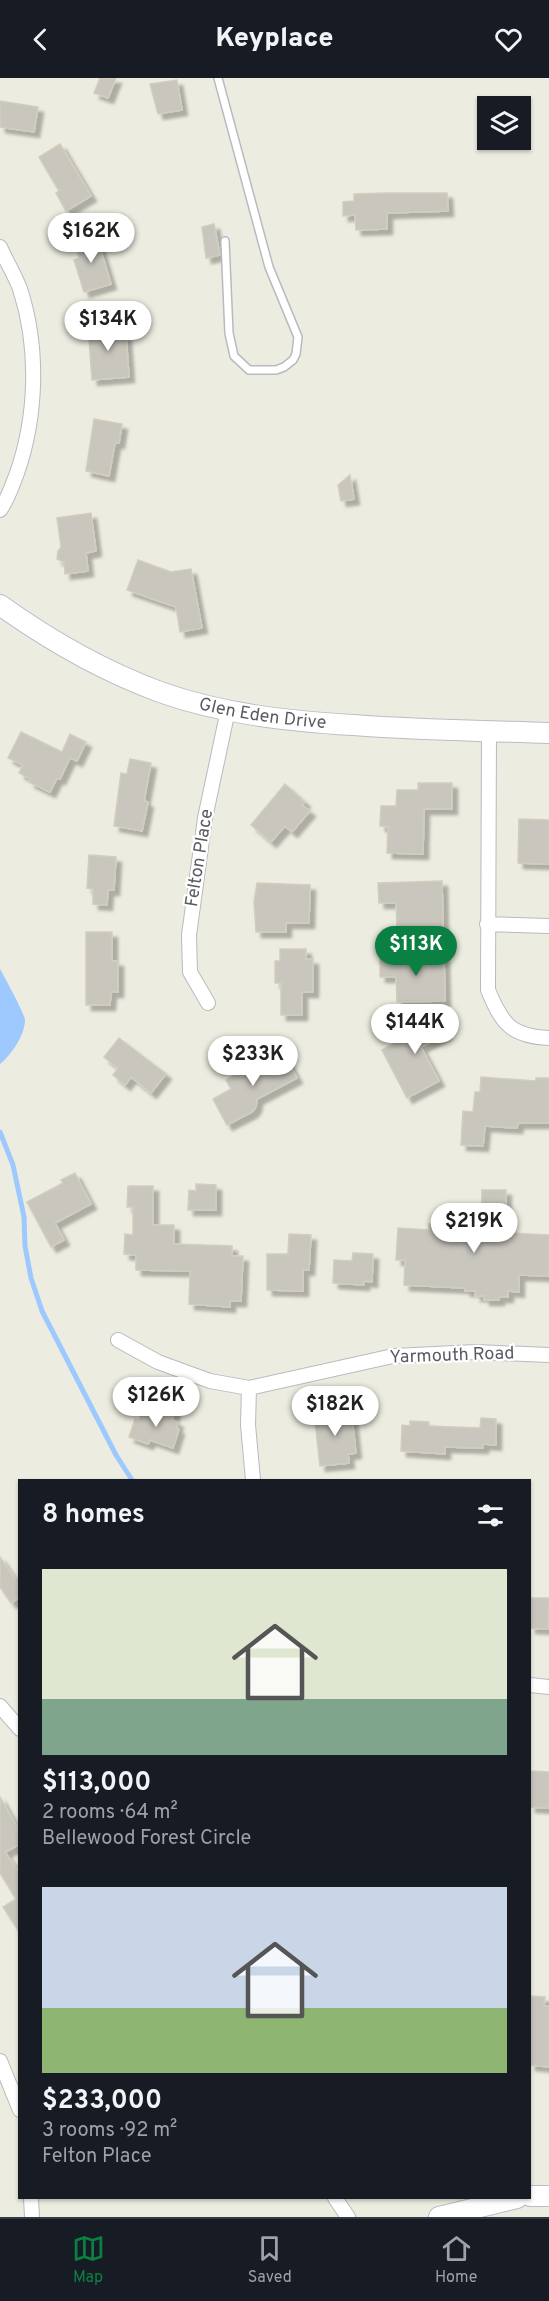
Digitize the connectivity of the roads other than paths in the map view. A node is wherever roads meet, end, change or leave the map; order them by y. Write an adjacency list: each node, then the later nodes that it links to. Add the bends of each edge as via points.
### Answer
1 (218, 78): 2 (lane, via 269,267 298,337 296,354 284,367 249,370 234,356 229,333)
2 (225, 241)
3 (0, 248): 4 (street, via 20,289 31,343 33,390 26,446)
4 (0, 510)
5 (0, 604): 6 (main road, Glen Eden Drive, via 58,642 124,677)
6 (228, 710): 7 (main road, Glen Eden Drive, via 306,722); 11 (street, Felton Place, via 205,818 189,934 190,972)
7 (489, 731): 8 (main road, Glen Eden Drive); 9 (street)
8 (549, 733)
9 (487, 924): 10 (street); 12 (street, via 489,990 497,1013 511,1029)
10 (549, 926)
11 (208, 1003)
12 (549, 1038)
13 (118, 1340): 15 (street, Yarmouth Road, via 158,1362 210,1381)
14 (549, 1355): 15 (street, Yarmouth Road, via 476,1352 393,1356)
15 (249, 1388): 16 (street)
16 (253, 1479)
17 (531, 1685): 18 (street)
18 (549, 1688)
19 (0, 1706): 20 (street)
20 (18, 1727)
21 (0, 2061): 22 (street)
22 (18, 2105)
23 (531, 2196): 24 (main road)
24 (549, 2196)
25 (31, 2199): 28 (street)
26 (336, 2199): 29 (street)
27 (513, 2199): 30 (main road)
28 (32, 2217)
29 (348, 2217)
30 (440, 2217)

